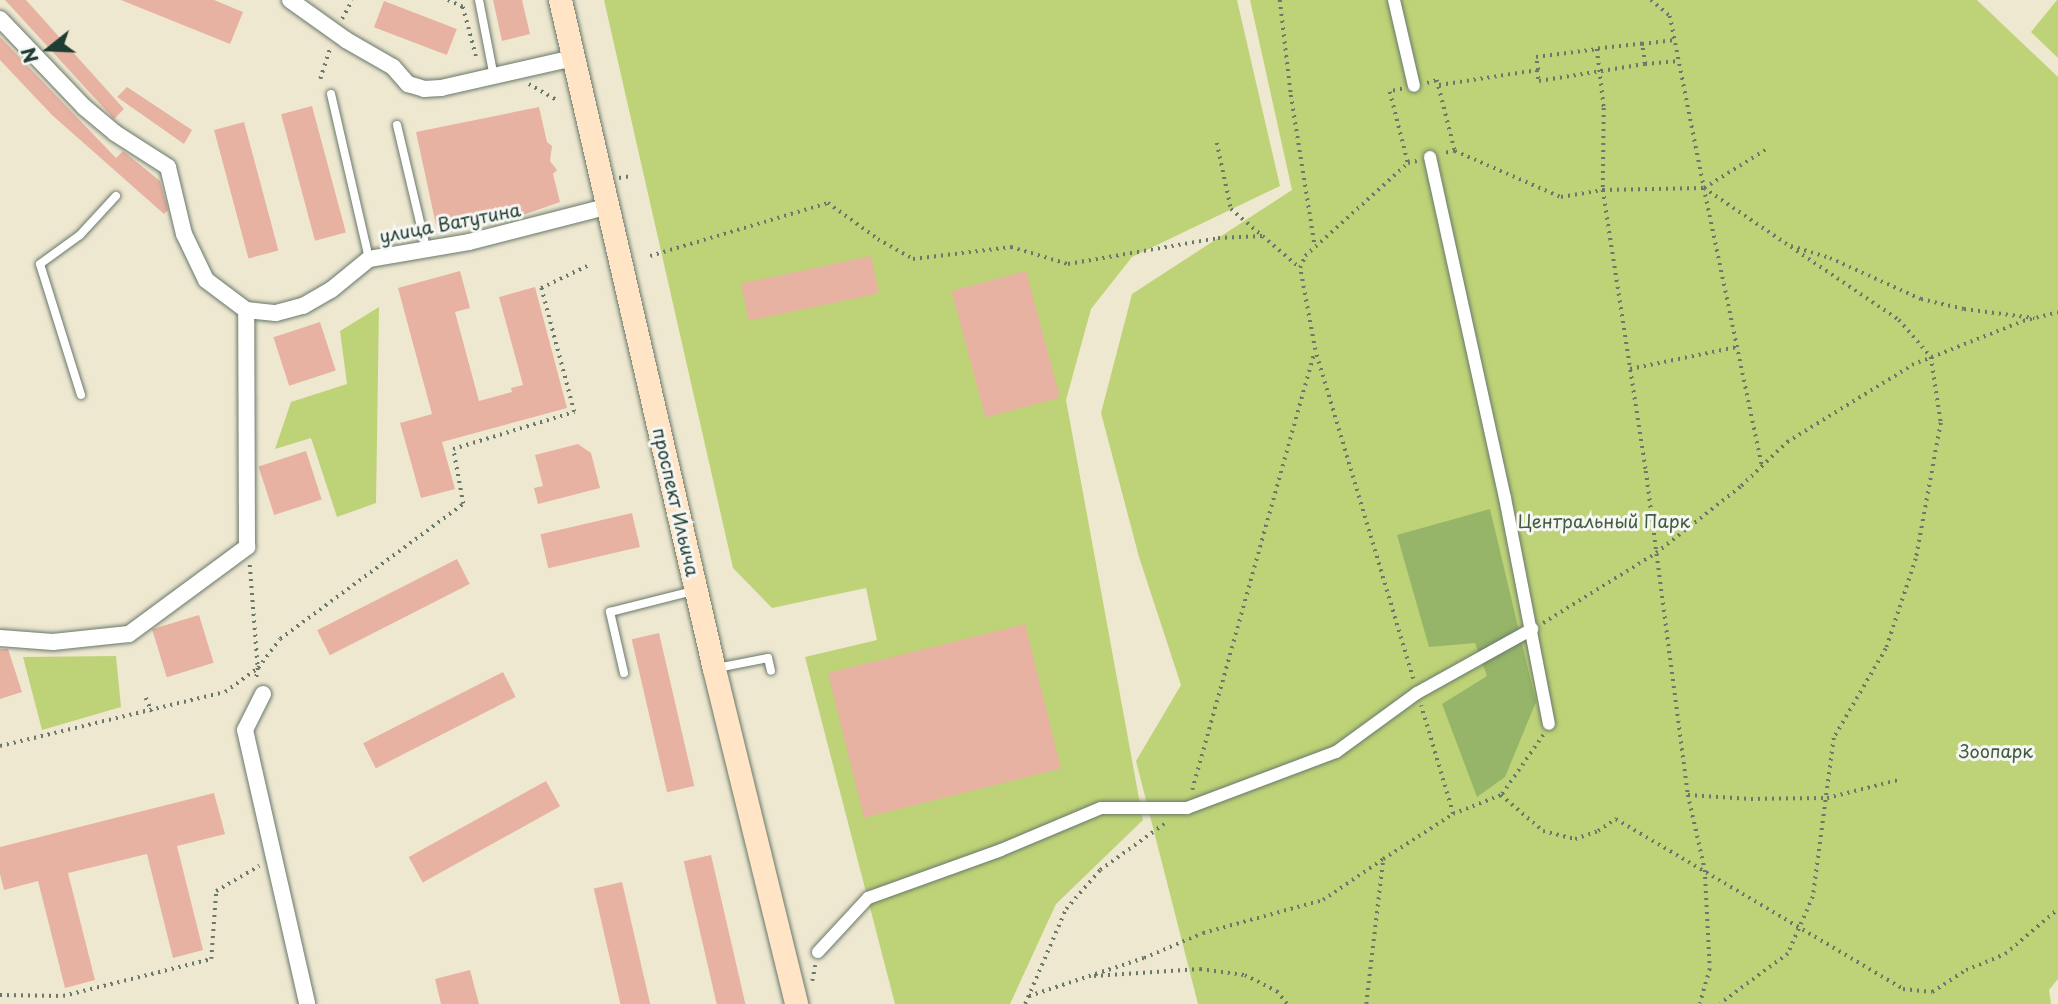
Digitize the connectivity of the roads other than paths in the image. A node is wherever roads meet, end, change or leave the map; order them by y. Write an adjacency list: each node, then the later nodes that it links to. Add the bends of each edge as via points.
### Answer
1 (290, 0): 7 (street, via 393,67 408,83 424,89 441,88)
2 (479, 0): 7 (lane)
3 (560, 0): 6 (main road, проспект Ильича)
4 (1394, 0): 8 (street)
5 (0, 19): 16 (street, via 84,107 168,167 184,234 206,280)
6 (573, 58): 7 (street); 13 (main road, проспект Ильича)
7 (494, 77)
8 (1414, 86)
9 (331, 94): 15 (lane)
10 (397, 125): 14 (lane)
11 (1430, 158): 19 (street)
12 (116, 197): 17 (lane, via 80,235 40,264)
13 (609, 206): 14 (street, улица Ватутина, via 470,242); 18 (main road, проспект Ильича)
14 (426, 248): 15 (street, улица Ватутина)
15 (369, 259): 16 (street, улица Ватутина, via 303,306 276,313)
16 (246, 310): 20 (street, via 247,547 130,634 53,642)
17 (81, 395)
18 (697, 590): 21 (main road, проспект Ильича); 23 (lane, via 610,612)
19 (1532, 629): 25 (street); 26 (street, via 1417,693 1336,752 1187,808 1101,808 868,898)
20 (0, 638)
21 (714, 669): 22 (lane, via 768,658); 27 (main road, проспект Ильича)
22 (771, 671)
23 (624, 673)
24 (263, 694): 28 (street, via 245,730)
25 (1549, 724)
26 (818, 952)
27 (803, 998)
28 (307, 1004)

